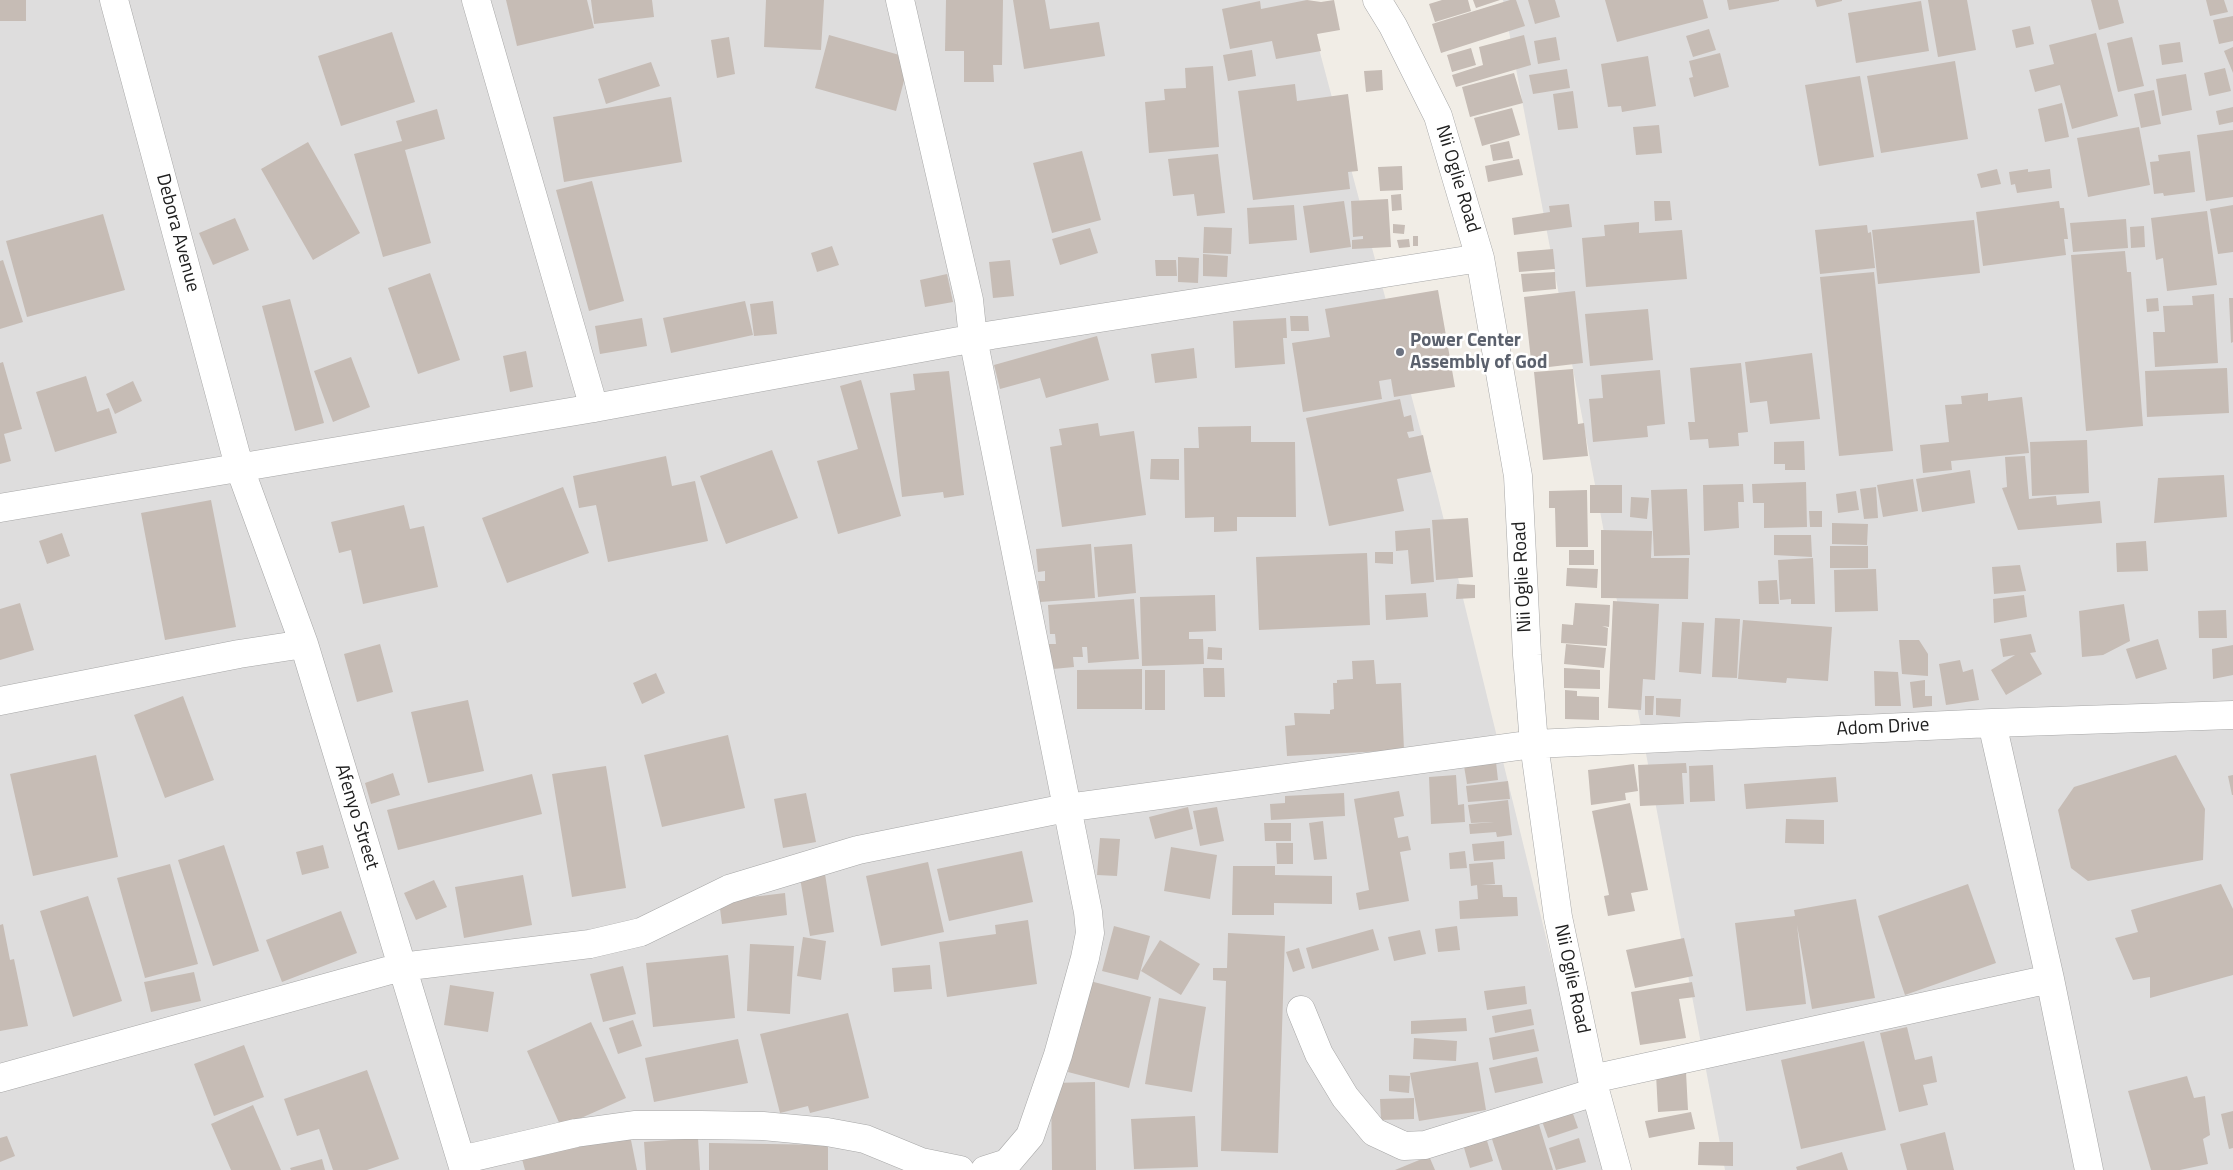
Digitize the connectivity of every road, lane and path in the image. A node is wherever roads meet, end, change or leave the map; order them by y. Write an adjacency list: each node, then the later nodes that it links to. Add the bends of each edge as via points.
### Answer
1 (114, 0): 8 (street, Debora Avenue)
2 (476, 0): 7 (street)
3 (900, 0): 6 (street, via 969,300)
4 (1377, 0): 5 (street, Nii Oglie Road, via 1438,116)
5 (1480, 258): 6 (street); 14 (street, Nii Oglie Road, via 1518,476 1526,655)
6 (973, 338): 7 (street); 15 (street)
7 (594, 408): 8 (street)
8 (239, 466): 9 (street); 10 (street, Afenyo Street)
9 (0, 508)
10 (304, 644): 11 (street); 16 (street, Afenyo Street)
11 (0, 701)
12 (2233, 715): 13 (street, Adom Drive)
13 (1992, 723): 14 (street, Adom Drive); 17 (street)
14 (1534, 744): 15 (street, Adom Drive); 20 (street, Nii Oglie Road, via 1558,917)
15 (1066, 808): 16 (street, Adom Drive, via 858,850 729,889 641,932 590,944); 23 (street, via 1088,912 1090,933 1085,958 1058,1055 1030,1136 1008,1163)
16 (402, 967): 19 (street, Adom Drive); 21 (street, Afenyo Street)
17 (2050, 979): 20 (street); 25 (street)
18 (1301, 1010): 20 (street, via 1319,1054 1345,1097 1374,1132 1404,1146 1425,1145)
19 (0, 1078)
20 (1594, 1086): 24 (street, Nii Oglie Road)
21 (462, 1165): 22 (street, via 576,1133 634,1125 710,1125 772,1127 865,1138 921,1162)
22 (960, 1170)
23 (985, 1170)
24 (1617, 1170)
25 (2089, 1170)

